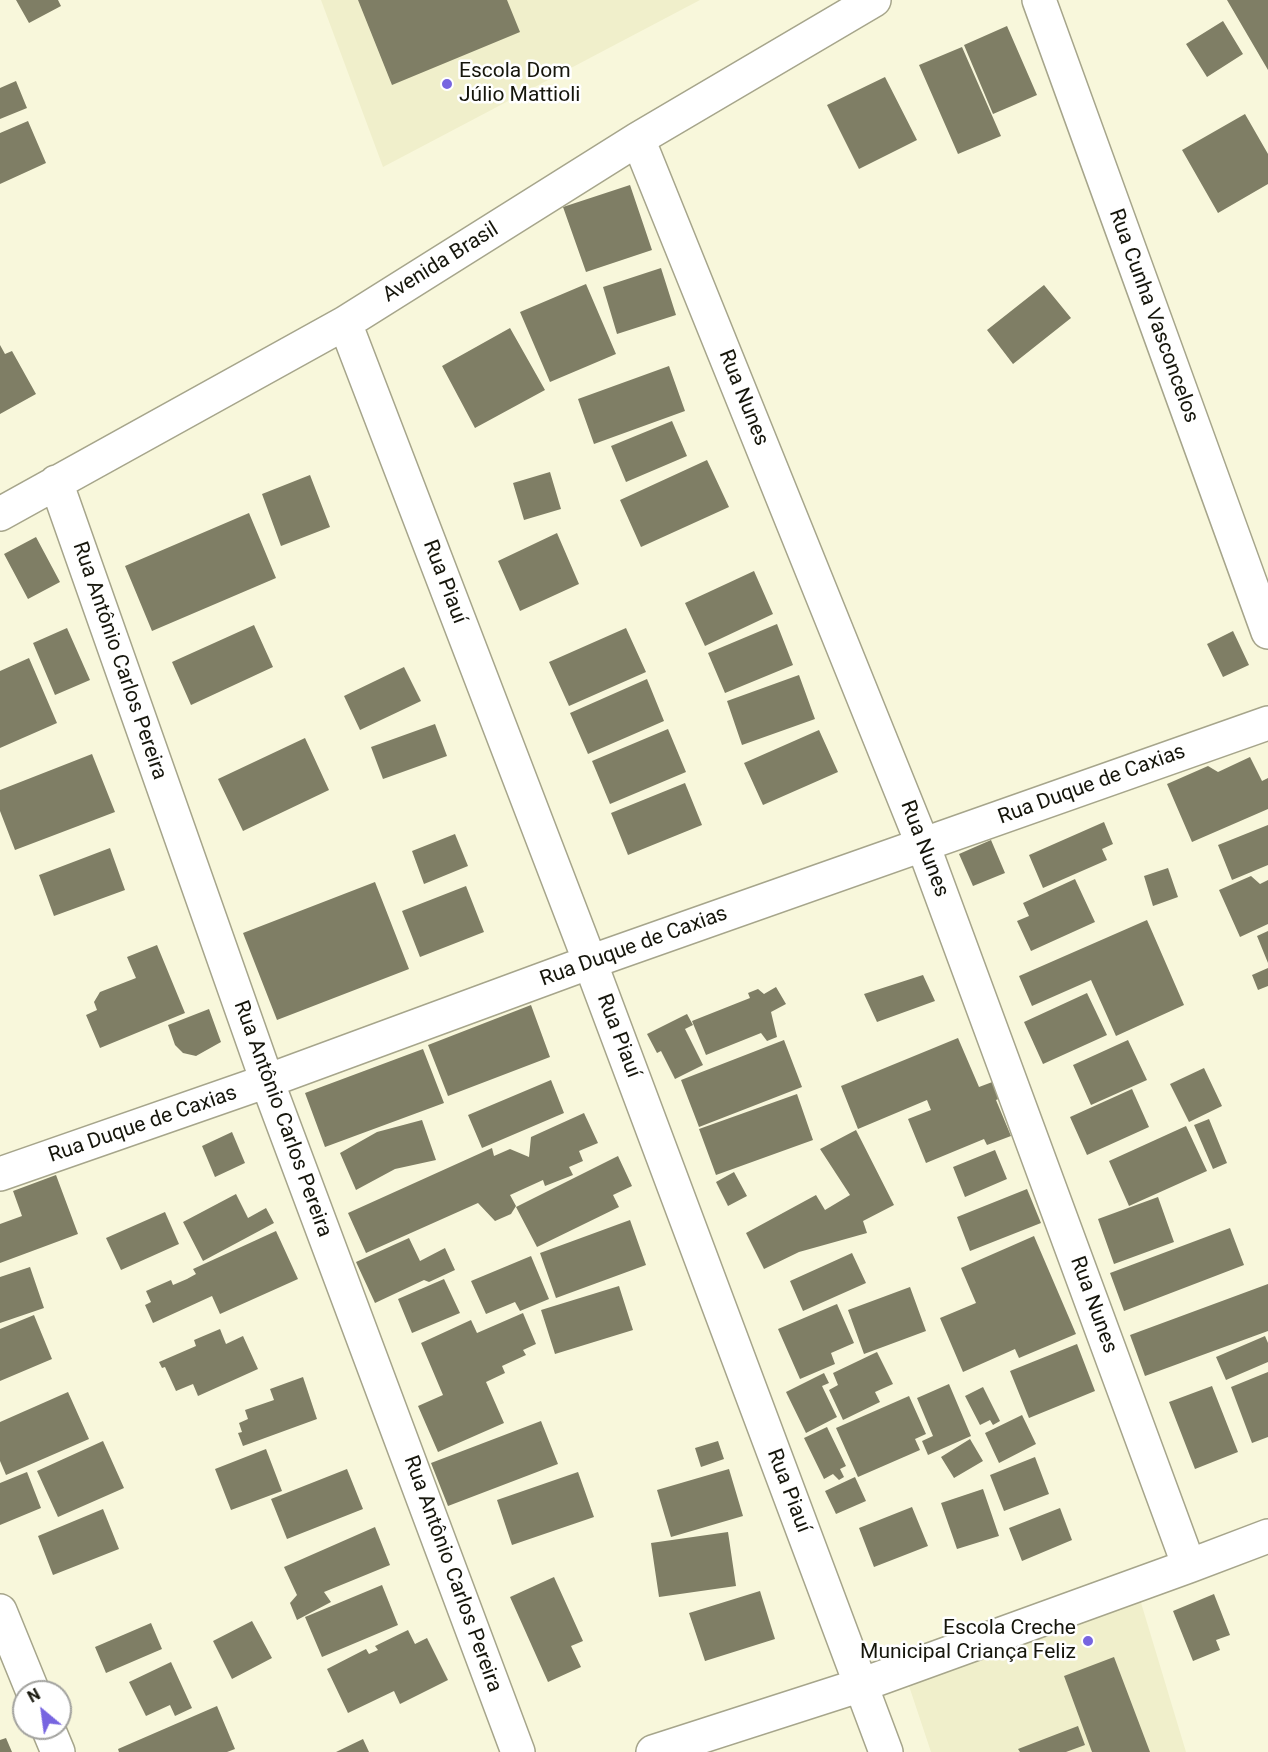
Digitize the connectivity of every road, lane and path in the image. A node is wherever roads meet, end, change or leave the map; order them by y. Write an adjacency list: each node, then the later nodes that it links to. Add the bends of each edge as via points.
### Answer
1 (874, 0): 3 (street, Avenida Brasil)
2 (1039, 0): 7 (street, Rua Cunha Vasconcelos)
3 (638, 139): 4 (street, Avenida Brasil); 9 (street, Rua Nunes)
4 (345, 322): 5 (street, Avenida Brasil); 10 (street, Rua Piauí)
5 (56, 482): 6 (street, Avenida Brasil); 11 (street, Rua Antônio Carlos Pereira)
6 (0, 514)
7 (1268, 632)
8 (1268, 723): 9 (street, Rua Duque de Caxias)
9 (923, 845): 10 (street, Rua Duque de Caxias); 14 (street, Rua Nunes)
10 (590, 962): 11 (street, Rua Duque de Caxias); 17 (street, Rua Piauí)
11 (267, 1081): 12 (street, Rua Duque de Caxias); 18 (street, Rua Antônio Carlos Pereira)
12 (0, 1174)
13 (1268, 1536): 14 (street)
14 (1189, 1566): 17 (street)
15 (0, 1611): 16 (street)
16 (28, 1680)
17 (861, 1685): 19 (street); 20 (street, Rua Piauí)
18 (518, 1752)
19 (653, 1752)
20 (886, 1752)

